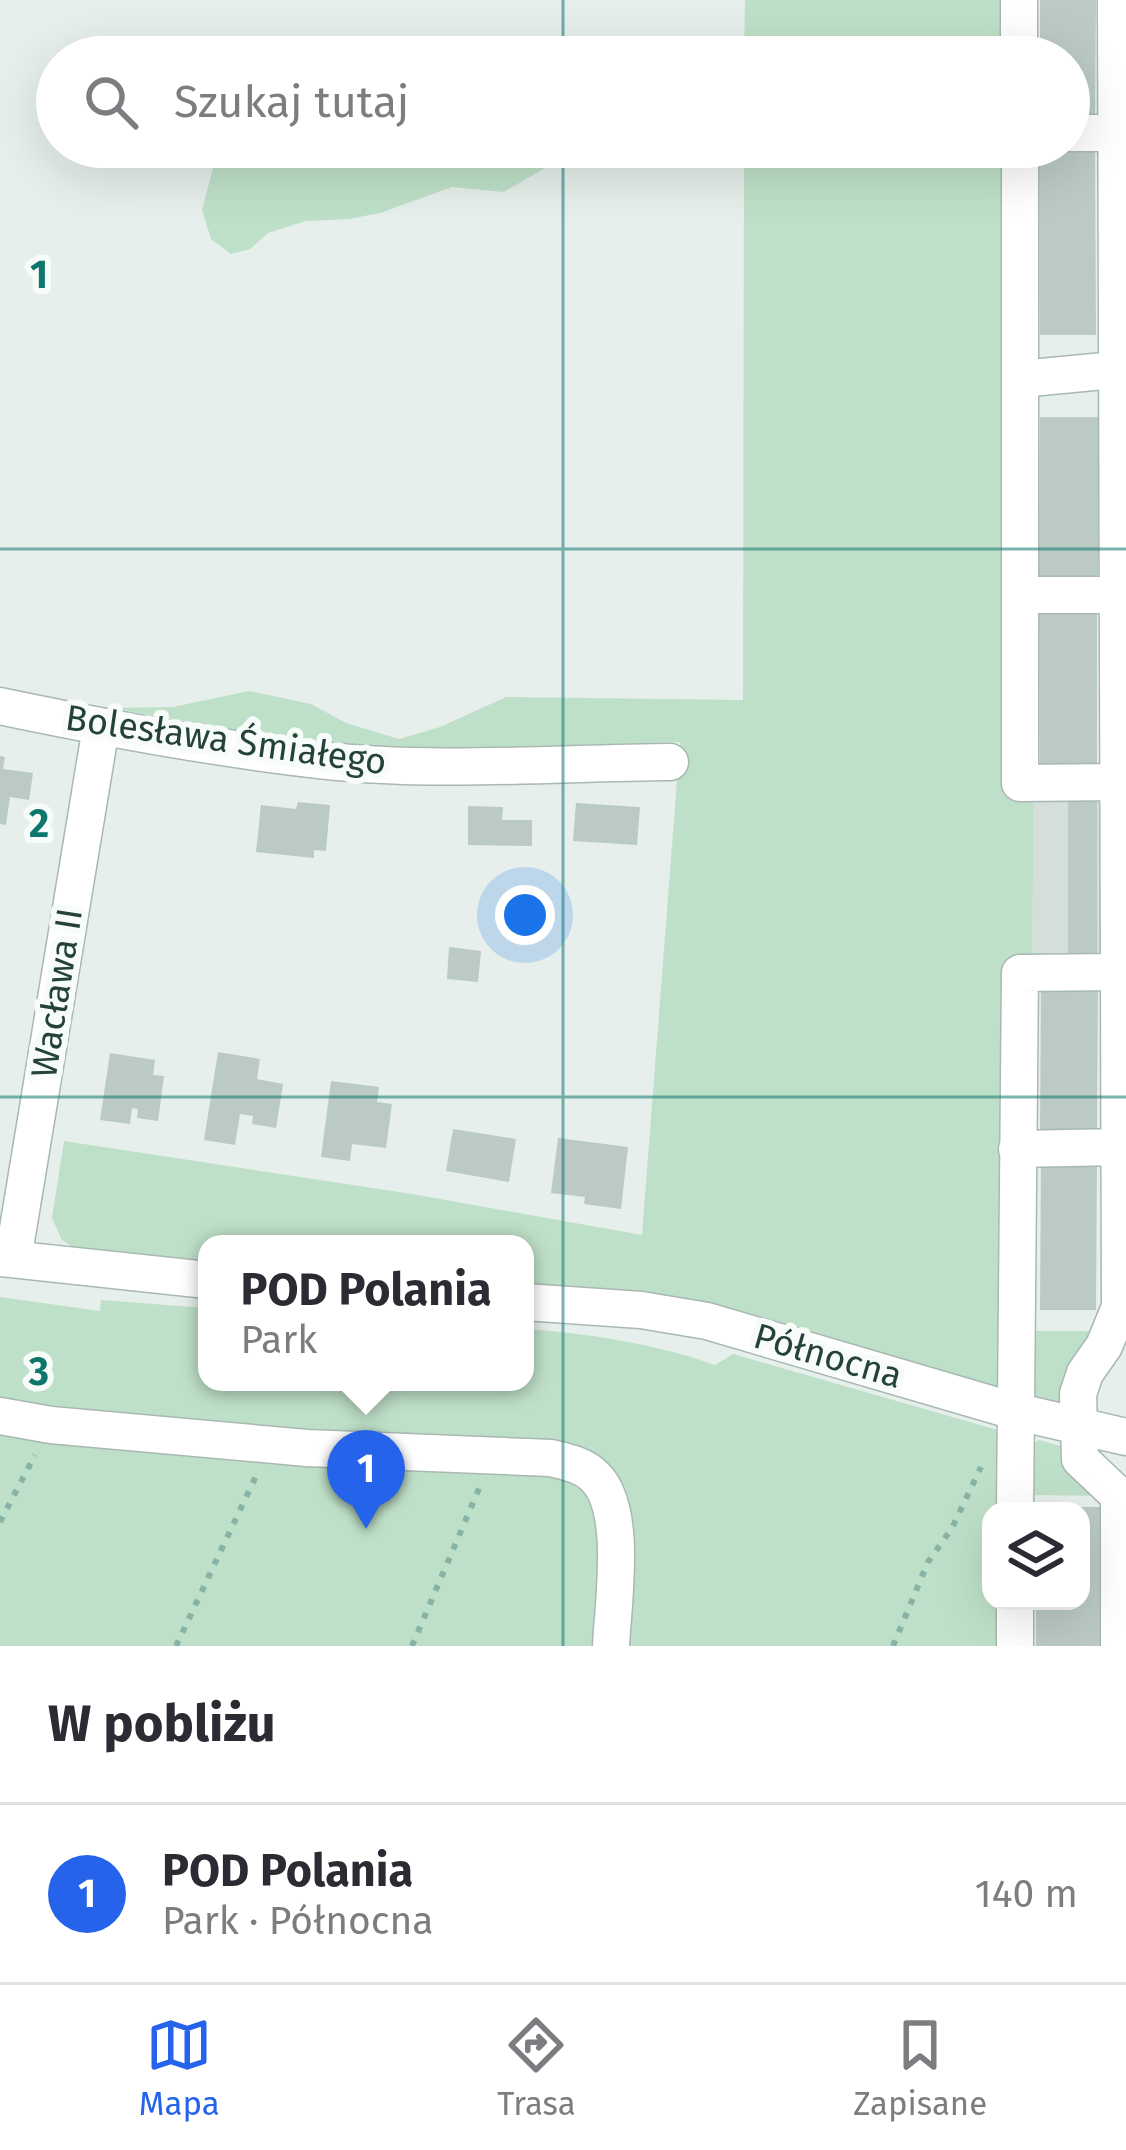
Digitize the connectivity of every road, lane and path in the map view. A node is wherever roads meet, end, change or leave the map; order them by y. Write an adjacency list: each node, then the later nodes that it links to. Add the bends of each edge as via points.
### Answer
1 (1019, 0): 3 (street)
2 (1116, 0): 4 (street)
3 (1019, 36)
4 (1120, 133): 6 (street)
5 (1020, 168): 7 (street)
6 (1122, 369): 7 (street); 9 (street)
7 (1020, 380): 8 (street)
8 (1021, 595): 9 (street); 13 (street, via 1020,783)
9 (1121, 595): 13 (street)
10 (0, 706): 11 (street, Bolesława Śmiałego)
11 (101, 727): 12 (street, Bolesława Śmiałego, via 322,760); 17 (street, Wacława II)
12 (670, 761)
13 (1121, 796): 14 (street)
14 (1122, 980): 15 (street); 16 (street, via 1020,973)
15 (1120, 1147): 16 (street); 23 (street, via 1120,1307 1084,1373)
16 (1017, 1149): 21 (street)
17 (7, 1258): 18 (street)
18 (198, 1279)
19 (534, 1303): 21 (street, Północna, via 707,1321)
20 (0, 1416): 22 (street)
21 (1014, 1423): 23 (street, Północna); 27 (street); 33 (path, via 928,1562)
22 (51, 1425): 25 (street); 28 (path)
23 (1078, 1428): 24 (street, Północna); 35 (street, via 1080,1459 1119,1496)
24 (1126, 1438)
25 (271, 1446): 26 (street); 30 (path)
26 (492, 1458): 31 (path); 32 (street, via 576,1464 606,1491 615,1525)
27 (1015, 1502)
28 (0, 1522)
29 (1015, 1610): 34 (street)
30 (176, 1646)
31 (412, 1646)
32 (611, 1646)
33 (893, 1646)
34 (1016, 1646)
35 (1119, 1646)

